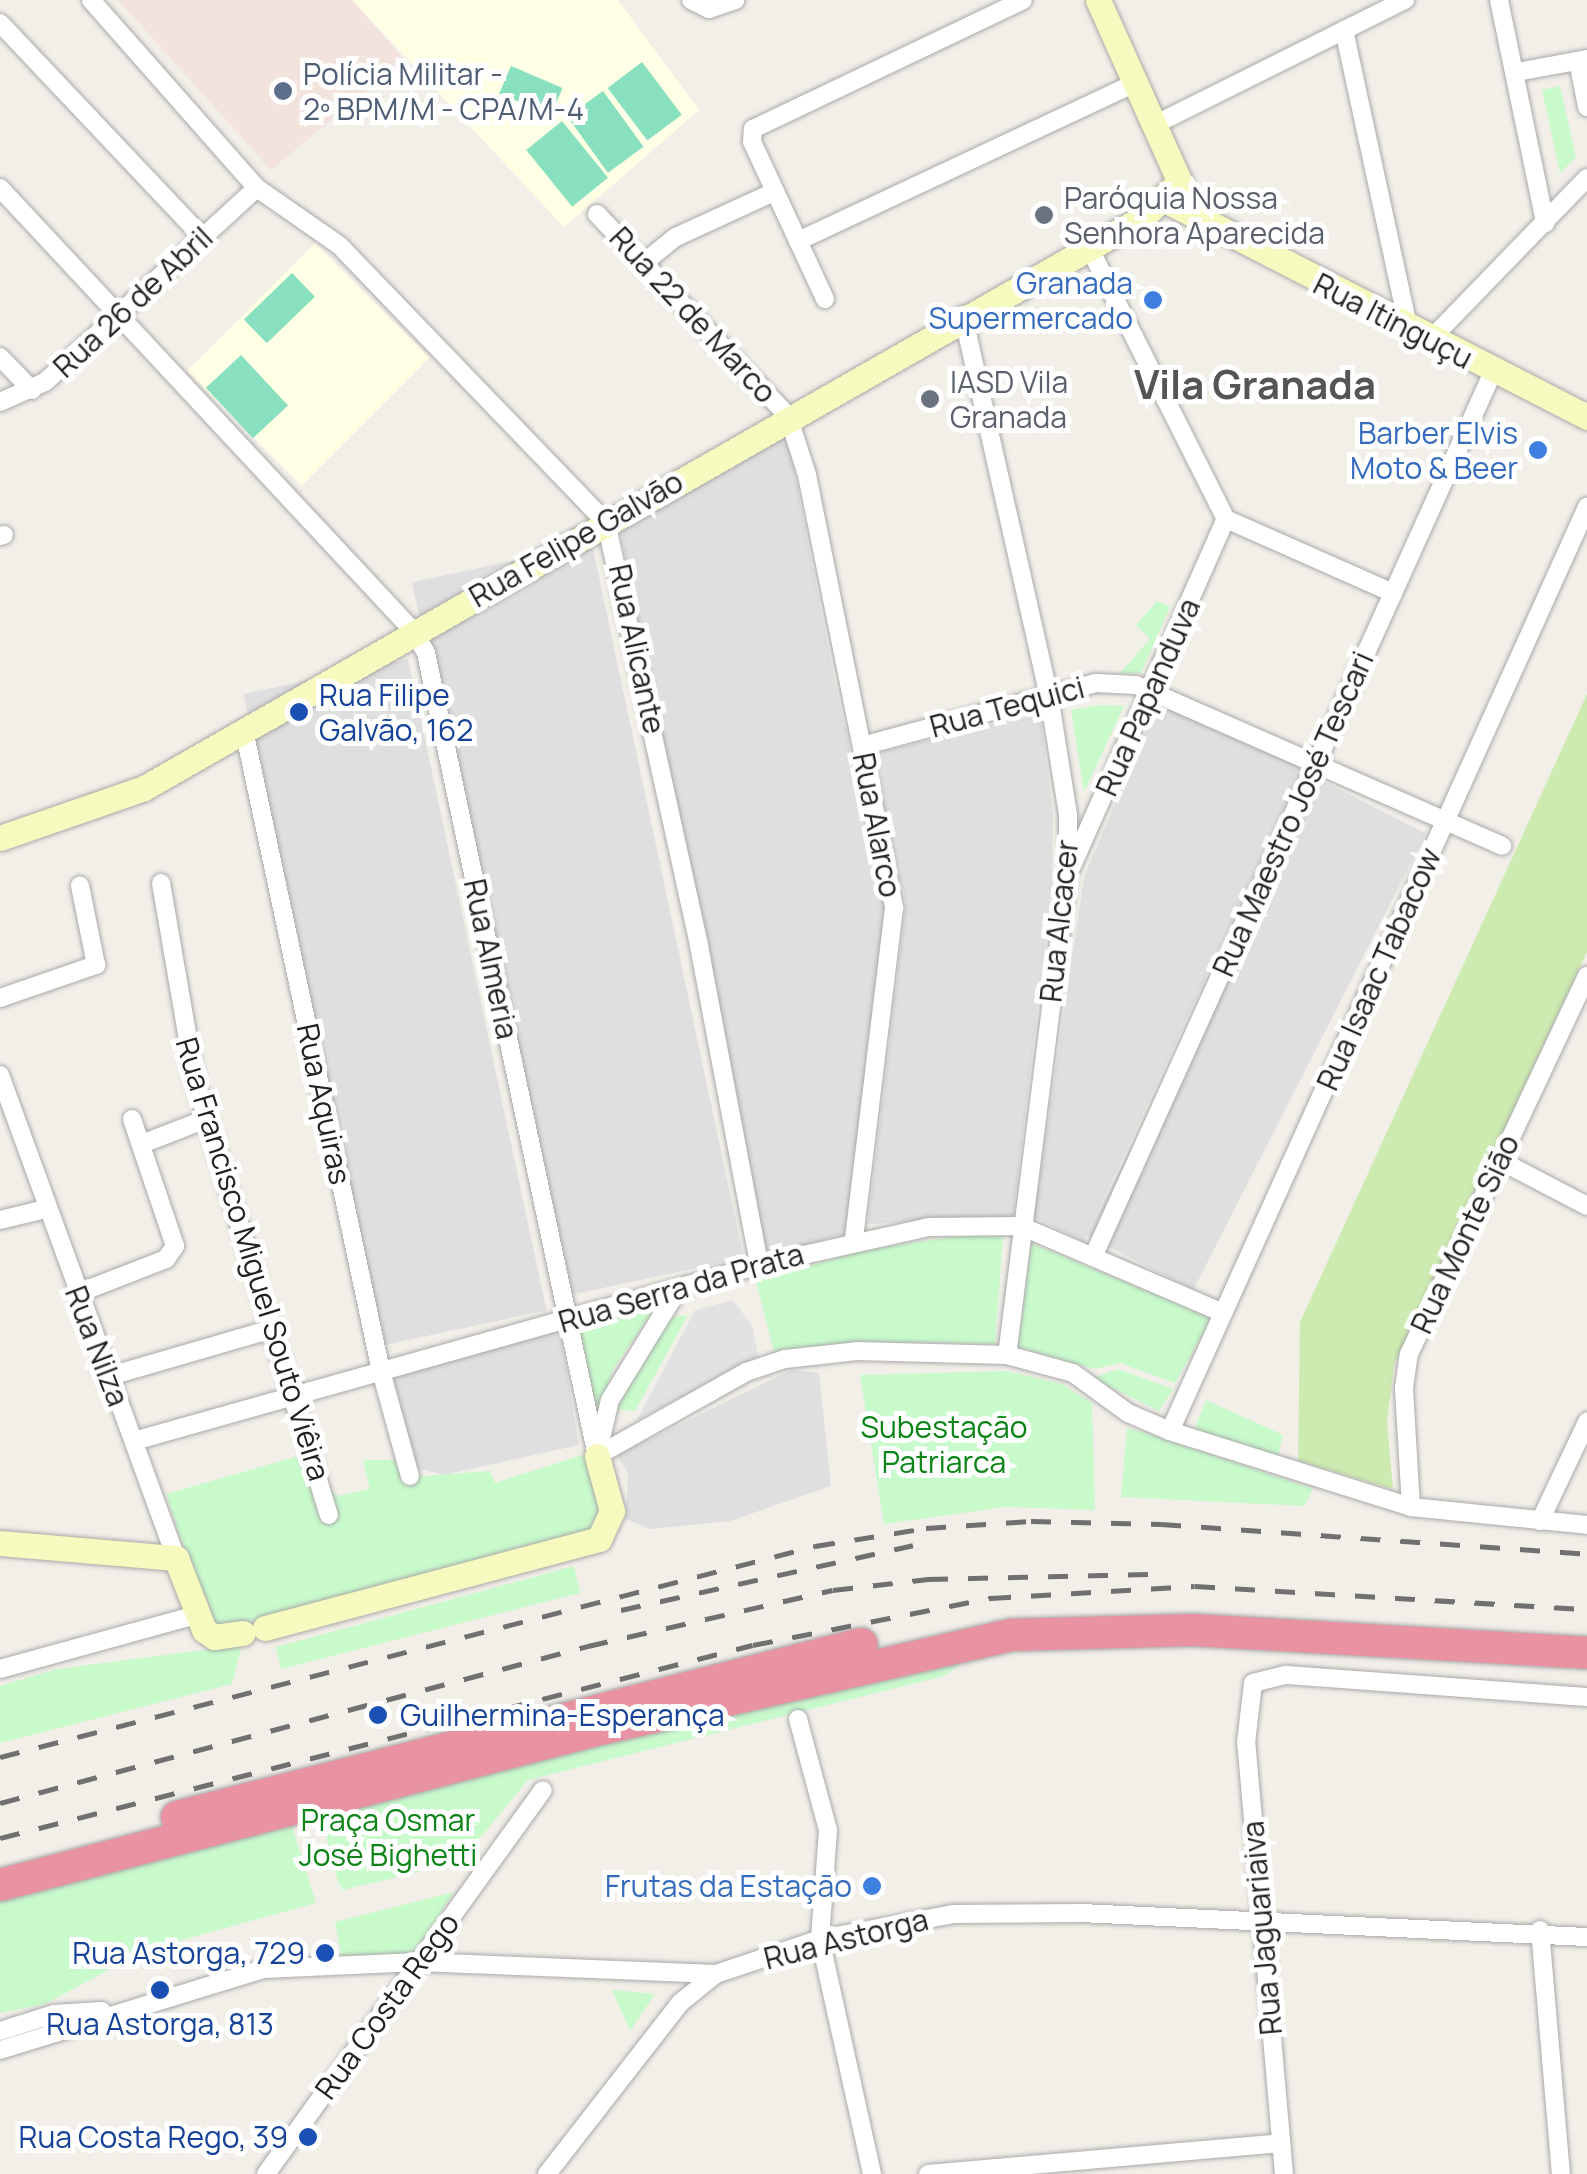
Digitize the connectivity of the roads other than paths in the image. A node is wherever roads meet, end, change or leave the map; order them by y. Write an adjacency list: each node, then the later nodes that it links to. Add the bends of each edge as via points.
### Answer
1 (91, 0): 17 (street, Rua Alicante)
2 (692, 0): 3 (street, via 709,9)
3 (735, 0)
4 (1023, 0): 18 (street, via 756,124 752,142)
5 (1098, 0): 12 (street)
6 (1405, 0): 9 (street)
7 (1500, 0): 11 (street)
8 (0, 23): 24 (street)
9 (1344, 30): 14 (street); 31 (street)
10 (1583, 60): 11 (street); 13 (street)
11 (1517, 72): 23 (street)
12 (1135, 83): 14 (street); 25 (street)
13 (1587, 106)
14 (1152, 126): 19 (street)
15 (1587, 178): 23 (street)
16 (0, 188): 30 (street, Rua Almeria)
17 (256, 188): 24 (street, Rua 26 de Abril); 40 (street, Rua Alicante, via 340,246)
18 (774, 192): 25 (street); 27 (street, via 676,237)
19 (1172, 192): 21 (street, Rua Felipe Galvão); 22 (street)
20 (597, 214): 27 (street, Rua 22 de Marco)
21 (1142, 218): 22 (street); 26 (street, Rua Felipe Galvão)
22 (1202, 221): 31 (street, Rua Itinguçu)
23 (1545, 223): 31 (street)
24 (203, 238): 30 (street, Rua 26 de Abril)
25 (798, 241): 28 (street)
26 (1089, 247): 29 (street, Rua Felipe Galvão); 39 (street)
27 (646, 262): 36 (street, Rua 22 de Marco)
28 (824, 298)
29 (963, 316): 36 (street, Rua Felipe Galvão); 44 (street, Rua Alcacer)
30 (121, 318): 34 (street, Rua 26 de Abril); 42 (street, Rua Almeria)
31 (1419, 335): 33 (street, Rua Itinguçu)
32 (0, 357): 34 (street)
33 (1494, 372): 37 (street, Rua Itinguçu); 41 (street, Rua Maestro José Tescari)
34 (32, 390): 35 (street, Rua 26 de Abril)
35 (0, 402)
36 (788, 416): 40 (street, Rua Felipe Galvão); 46 (street, Rua Alarco, via 807,475)
37 (1587, 416)
38 (1587, 507): 48 (street, Rua Isaac Tabacow)
39 (1226, 519): 41 (street); 43 (street, Rua Papanduva)
40 (606, 522): 42 (street, Rua Felipe Galvão); 67 (street, Rua Alicante, via 696,927)
41 (1393, 593): 47 (street, Rua Maestro José Tescari)
42 (414, 632): 45 (street, Rua Felipe Galvão); 71 (street, Rua Almeria, via 432,672)
43 (1152, 689): 44 (street, Rua Tequici, via 1096,682); 47 (street, Rua Tequici); 51 (street, Rua Papanduva)
44 (1049, 696): 46 (street, Rua Tequici); 51 (street, Rua Alcacer, via 1065,774)
45 (244, 730): 49 (street, Rua Felipe Galvão, via 144,788); 74 (street, Rua Aquiras)
46 (862, 746): 65 (street, Rua Alarco, via 894,936)
47 (1316, 763): 48 (street, Rua Tequici); 66 (street, Rua Maestro José Tescari)
48 (1445, 821): 50 (street, Rua Tequici); 70 (street, Rua Isaac Tabacow)
49 (0, 838)
50 (1502, 846)
51 (1068, 874): 64 (street, Rua Alcacer)
52 (162, 883): 58 (street, Rua Francisco Miguel Souto Viêira, via 177,997)
53 (80, 886): 55 (street, via 96,964)
54 (1587, 976): 60 (street, Rua Monte Sião)
55 (0, 998)
56 (0, 1076): 62 (street, Rua Nilza)
57 (132, 1119): 59 (street)
58 (206, 1119): 59 (street); 72 (street, Rua Francisco Miguel Souto Viêira)
59 (142, 1144): 69 (street, via 172,1229 172,1253)
60 (1499, 1160): 61 (street); 82 (street, Rua Monte Sião, via 1409,1354 1404,1388)
61 (1587, 1206)
62 (46, 1208): 63 (street); 69 (street, Rua Nilza)
63 (0, 1220)
64 (1022, 1226): 65 (street, Rua Serra da Prata, via 930,1227); 66 (street, Rua Serra da Prata); 73 (street, Rua Alcacer)
65 (854, 1240): 67 (street, Rua Serra da Prata)
66 (1092, 1256): 70 (street, Rua Serra da Prata)
67 (758, 1265): 68 (street, Rua Serra da Prata)
68 (679, 1288): 71 (street, Rua Serra da Prata); 80 (street, via 610,1400)
69 (76, 1294): 75 (street, Rua Nilza)
70 (1223, 1313): 78 (street, Rua Isaac Tabacow)
71 (565, 1321): 74 (street, Rua Serra da Prata); 80 (street, Rua Almeria)
72 (274, 1328): 75 (street); 76 (street, Rua Francisco Miguel Souto Viêira)
73 (1007, 1356): 78 (street, via 1074,1373 1128,1413); 80 (street, via 857,1350 785,1359 746,1372)
74 (381, 1371): 76 (street, Rua Serra da Prata); 81 (street, Rua Aquiras)
75 (110, 1376): 79 (street, Rua Nilza)
76 (296, 1395): 79 (street, Rua Serra da Prata); 83 (street, Rua Francisco Miguel Souto Viêira)
77 (1587, 1422): 84 (street)
78 (1170, 1431): 82 (street)
79 (134, 1441): 87 (street, Rua Nilza)
80 (597, 1456): 88 (street, Rua Almeria, via 612,1511 600,1539 254,1630 214,1636)
81 (410, 1476)
82 (1410, 1508): 84 (street)
83 (329, 1515)
84 (1540, 1521): 85 (street)
85 (1587, 1526)
86 (0, 1543): 87 (street)
87 (176, 1558): 88 (street, Rua Nilza)
88 (196, 1615): 91 (street)
89 (1587, 1636): 95 (highway, via 1163,1610 1074,1610 941,1627 590,1708)
90 (1587, 1653): 96 (highway, via 1193,1630 1012,1635 592,1731)
91 (0, 1670)
92 (1587, 1697): 97 (street, Rua Jaguariaiva, via 1286,1674 1253,1682 1246,1743)
93 (798, 1720): 100 (street, via 828,1830)
94 (543, 1790): 101 (street, Rua Costa Rego)
95 (0, 1863)
96 (0, 1886)
97 (1262, 1920): 98 (street, Rua Astorga); 100 (street, Rua Astorga, via 987,1911); 106 (street, Rua Jaguariaiva)
98 (1540, 1930): 99 (street, Rua Astorga); 112 (street)
99 (1587, 1937)
100 (820, 1940): 102 (street, Rua Astorga); 109 (street)
101 (418, 1962): 102 (street, Rua Astorga); 103 (street, Rua Astorga, via 264,1969); 107 (street, Rua Costa Rego)
102 (716, 1974): 108 (street, via 680,2002)
103 (113, 2011): 104 (street, Rua Astorga, via 54,2014); 105 (street, Rua Astorga)
104 (0, 2031)
105 (0, 2050)
106 (1281, 2144): 110 (street); 111 (street, Rua Jaguariaiva)
107 (266, 2174)
108 (547, 2174)
109 (872, 2174)
110 (928, 2174)
111 (1284, 2174)
112 (1561, 2174)

